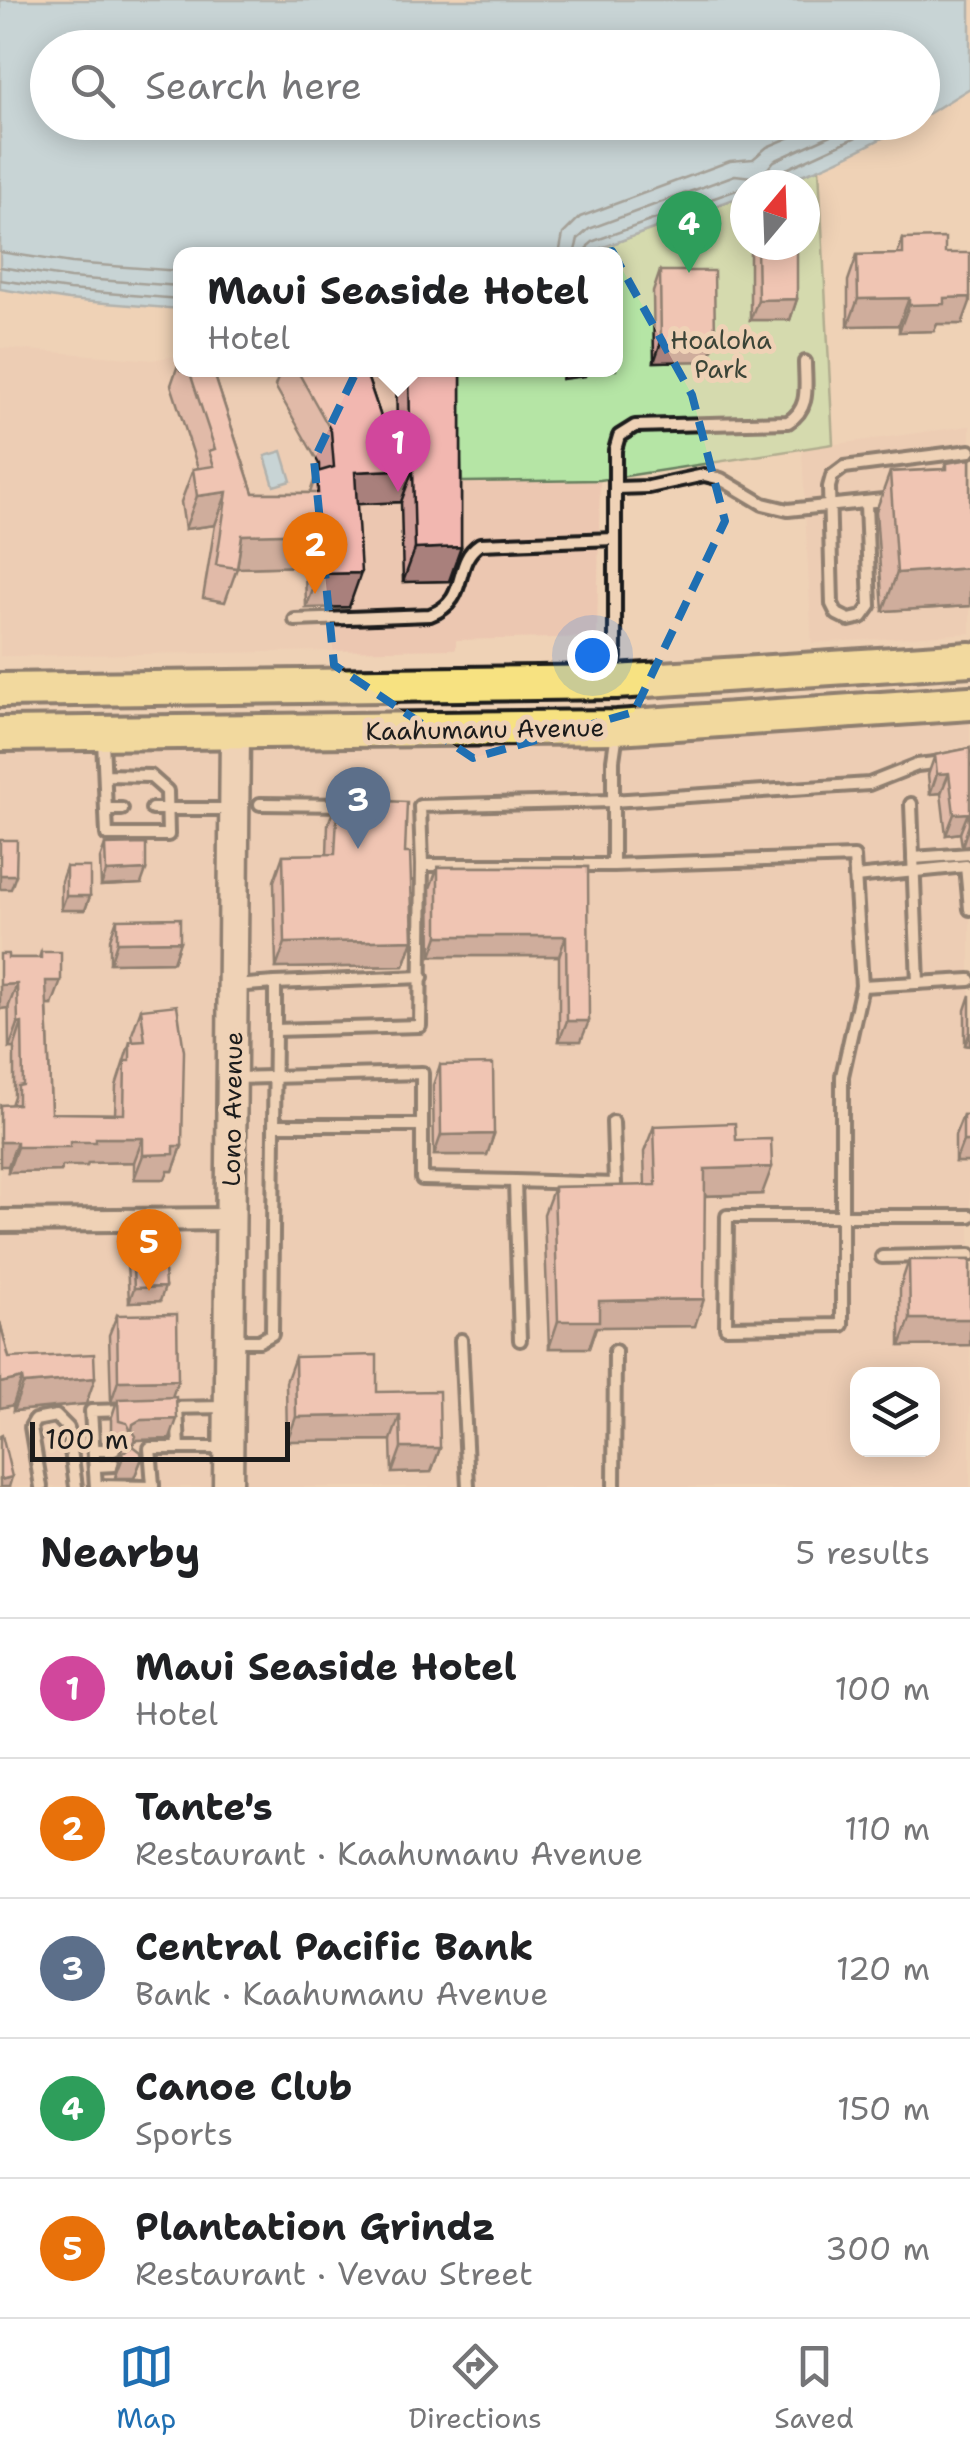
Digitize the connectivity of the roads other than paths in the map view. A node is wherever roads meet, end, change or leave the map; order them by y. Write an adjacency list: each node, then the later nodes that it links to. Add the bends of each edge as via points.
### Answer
1 (805, 362): 3 (lane, via 806,400 792,420 631,427 616,442)
2 (970, 450): 6 (lane, via 842,468 830,483)
3 (615, 485): 6 (lane, via 649,487 704,475 776,507); 7 (lane)
4 (899, 498): 5 (lane)
5 (866, 504): 6 (lane); 6 (lane, via 870,604 854,620 840,617 832,604)
6 (830, 507)
7 (615, 538): 8 (lane, via 480,544 470,552 455,597 430,615); 10 (lane)
8 (295, 620)
9 (970, 658): 10 (main road, Kaahumanu Avenue)
10 (616, 670): 11 (main road, Kaahumanu Avenue); 14 (main road)
11 (234, 689): 12 (main road, Kaahumanu Avenue); 15 (main road)
12 (0, 690)
13 (970, 702): 14 (main road, Kaahumanu Avenue)
14 (617, 728): 15 (main road, Kaahumanu Avenue); 20 (lane)
15 (235, 732): 16 (main road, Kaahumanu Avenue); 25 (street, Lono Avenue)
16 (102, 733): 17 (main road, Kaahumanu Avenue); 19 (lane)
17 (0, 734)
18 (970, 759): 20 (lane, via 917,765 881,782)
19 (106, 776): 26 (lane); 29 (lane, via 150,776 167,792)
20 (612, 801): 24 (lane); 33 (lane)
21 (911, 804): 31 (lane)
22 (360, 805): 25 (lane)
23 (400, 806): 24 (lane)
24 (420, 806): 32 (lane)
25 (248, 807): 29 (lane); 40 (street, Lono Avenue, via 235,871)
26 (106, 809): 27 (lane); 29 (lane, via 106,835 168,835)
27 (122, 809)
28 (152, 809): 29 (lane)
29 (168, 809)
30 (970, 854): 31 (lane)
31 (913, 864): 34 (lane); 35 (lane, via 966,866); 39 (lane)
32 (422, 865): 33 (lane); 36 (lane)
33 (613, 865): 34 (lane, via 854,857)
34 (856, 877): 41 (lane)
35 (970, 908)
36 (422, 978): 38 (lane); 42 (lane, via 420,1026)
37 (970, 980): 39 (lane)
38 (275, 983): 40 (lane); 42 (lane)
39 (918, 983): 41 (lane)
40 (234, 986): 44 (street, Lono Avenue)
41 (862, 986): 49 (lane, via 842,1076)
42 (275, 1030): 43 (lane)
43 (275, 1076): 44 (lane); 46 (lane); 47 (lane, via 422,1073)
44 (233, 1078): 51 (street, Lono Avenue)
45 (613, 1122): 48 (lane, via 615,1184)
46 (274, 1125): 47 (lane); 57 (lane, via 272,1334 260,1342)
47 (421, 1125): 48 (lane, via 422,1179)
48 (515, 1181): 56 (lane)
49 (841, 1215): 49 (lane, via 842,1325 726,1327 727,1216); 50 (lane)
50 (970, 1216)
51 (230, 1219): 52 (street); 57 (street, Lono Avenue)
52 (0, 1221)
53 (970, 1255): 54 (lane)
54 (882, 1257)
55 (461, 1340): 76 (lane)
56 (520, 1340)
57 (229, 1341): 59 (street, Lono Avenue)
58 (615, 1351): 77 (lane)
59 (228, 1406): 60 (lane); 63 (street, Lono Avenue)
60 (178, 1408): 62 (lane); 65 (lane, via 91,1411)
61 (150, 1448): 62 (lane); 64 (lane); 67 (lane)
62 (179, 1448): 63 (lane)
63 (228, 1448): 75 (street, Lono Avenue)
64 (133, 1449)
65 (94, 1450): 66 (lane); 70 (lane)
66 (114, 1450)
67 (151, 1463): 68 (lane); 71 (lane)
68 (133, 1464)
69 (114, 1465): 70 (lane)
70 (96, 1466): 74 (lane)
71 (153, 1486): 74 (lane)
72 (41, 1487): 73 (lane, via 31,1427 56,1416 68,1428)
73 (76, 1487)
74 (97, 1487)
75 (228, 1487)
76 (468, 1487)
77 (614, 1487)

